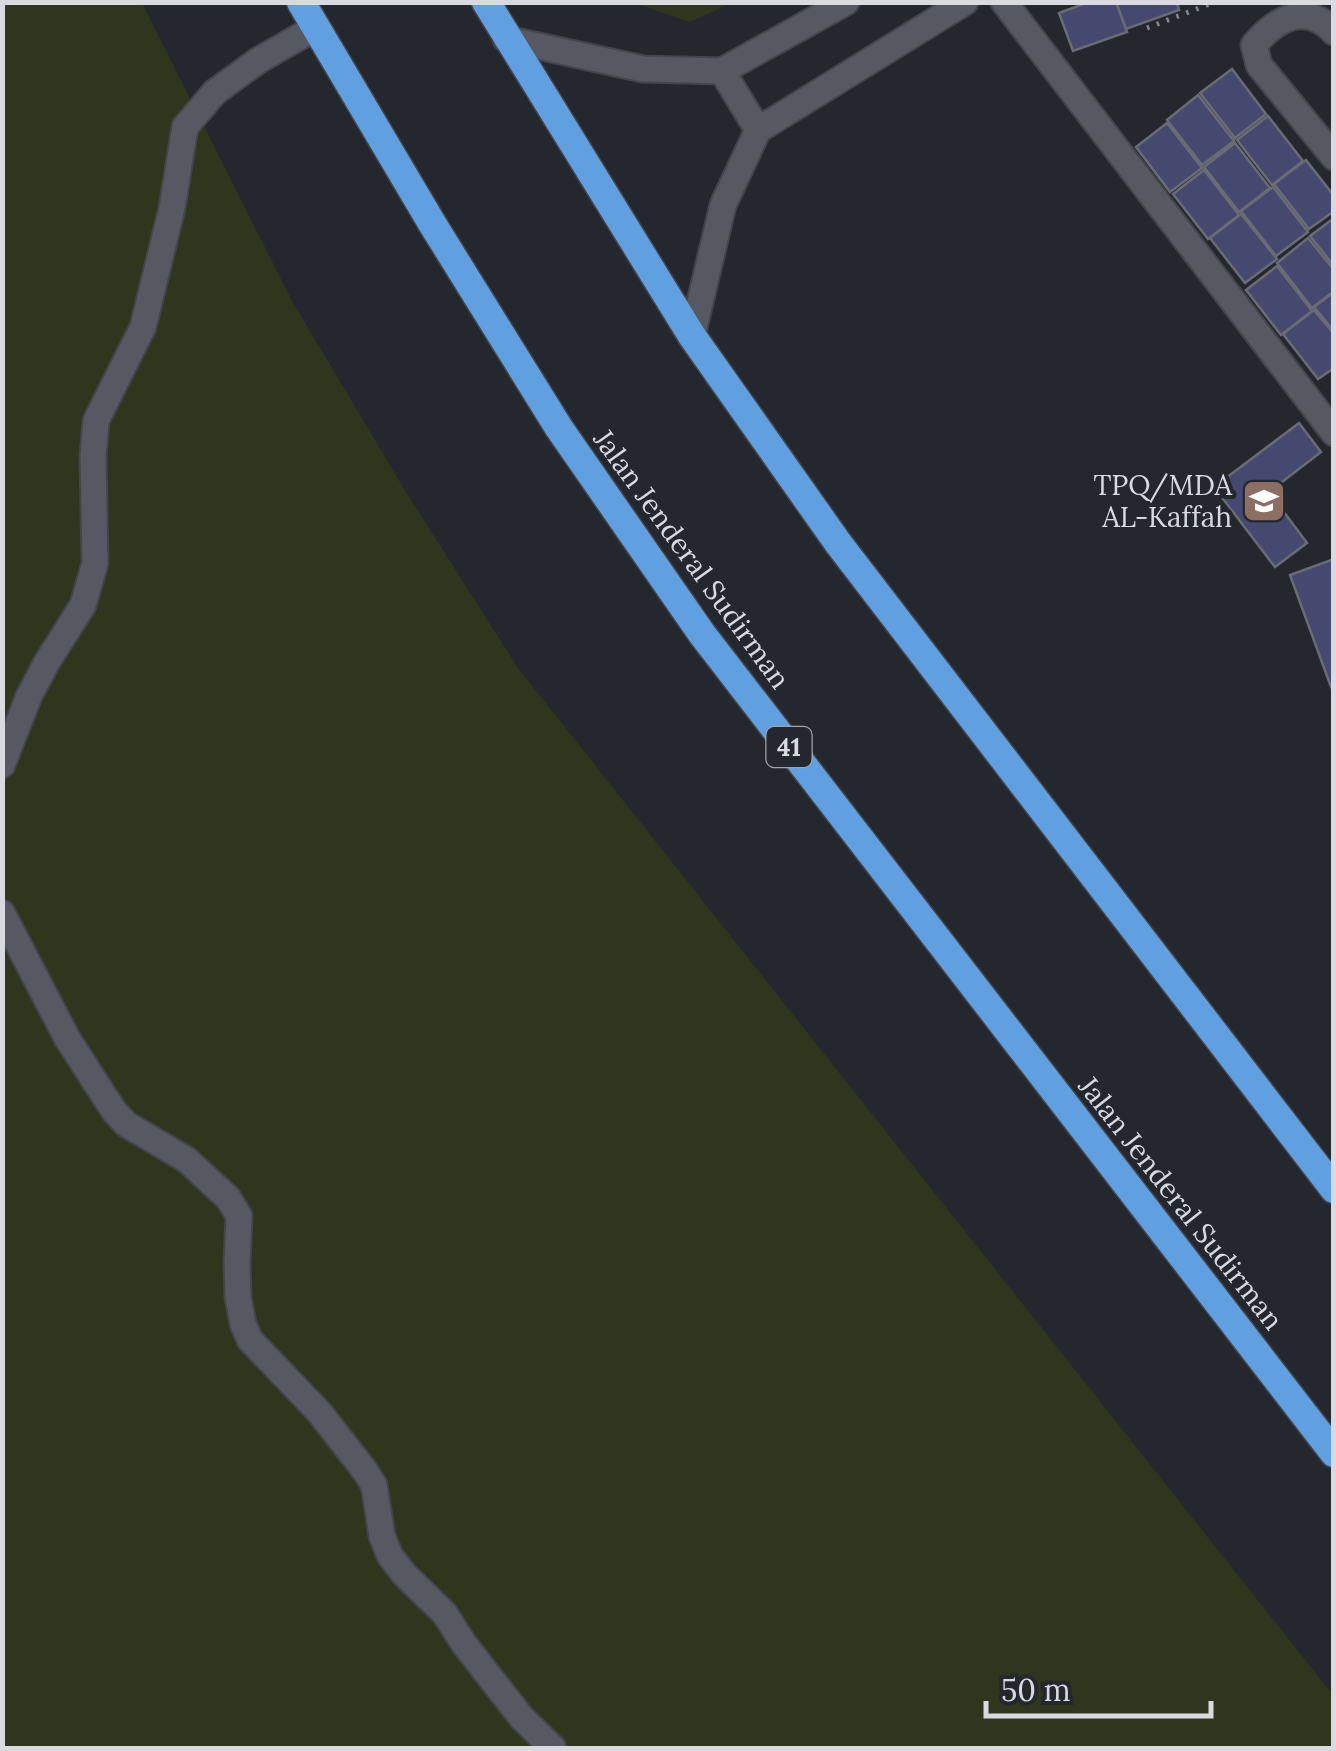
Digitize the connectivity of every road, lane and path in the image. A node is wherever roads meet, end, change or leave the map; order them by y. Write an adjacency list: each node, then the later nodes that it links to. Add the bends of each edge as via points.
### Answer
1 (301, 2): 7 (highway, Jalan Jenderal Sudirman / 41)
2 (486, 2): 10 (highway)
3 (846, 2): 11 (street)
4 (965, 2): 12 (street)
5 (1004, 2): 15 (street)
6 (1215, 2): 8 (path)
7 (315, 28): 16 (street, via 215,92 185,127 143,327 96,420 95,563 83,605 29,696); 19 (highway, Jalan Jenderal Sudirman / 41, via 559,428 702,634)
8 (1146, 28)
9 (1334, 32): 13 (street, via 1326,23 1288,16 1254,45 1259,65)
10 (506, 38): 11 (street, via 644,69); 14 (highway)
11 (722, 71): 12 (street)
12 (758, 130): 14 (street, via 723,205)
13 (1334, 157)
14 (692, 336): 18 (highway, via 838,543)
15 (1334, 433)
16 (2, 764)
17 (2, 912): 20 (street, via 114,1112 187,1160 228,1198 239,1216 238,1297 250,1340 365,1470 390,1556 446,1614)
18 (1334, 1189)
19 (1334, 1453)
20 (552, 1748)

